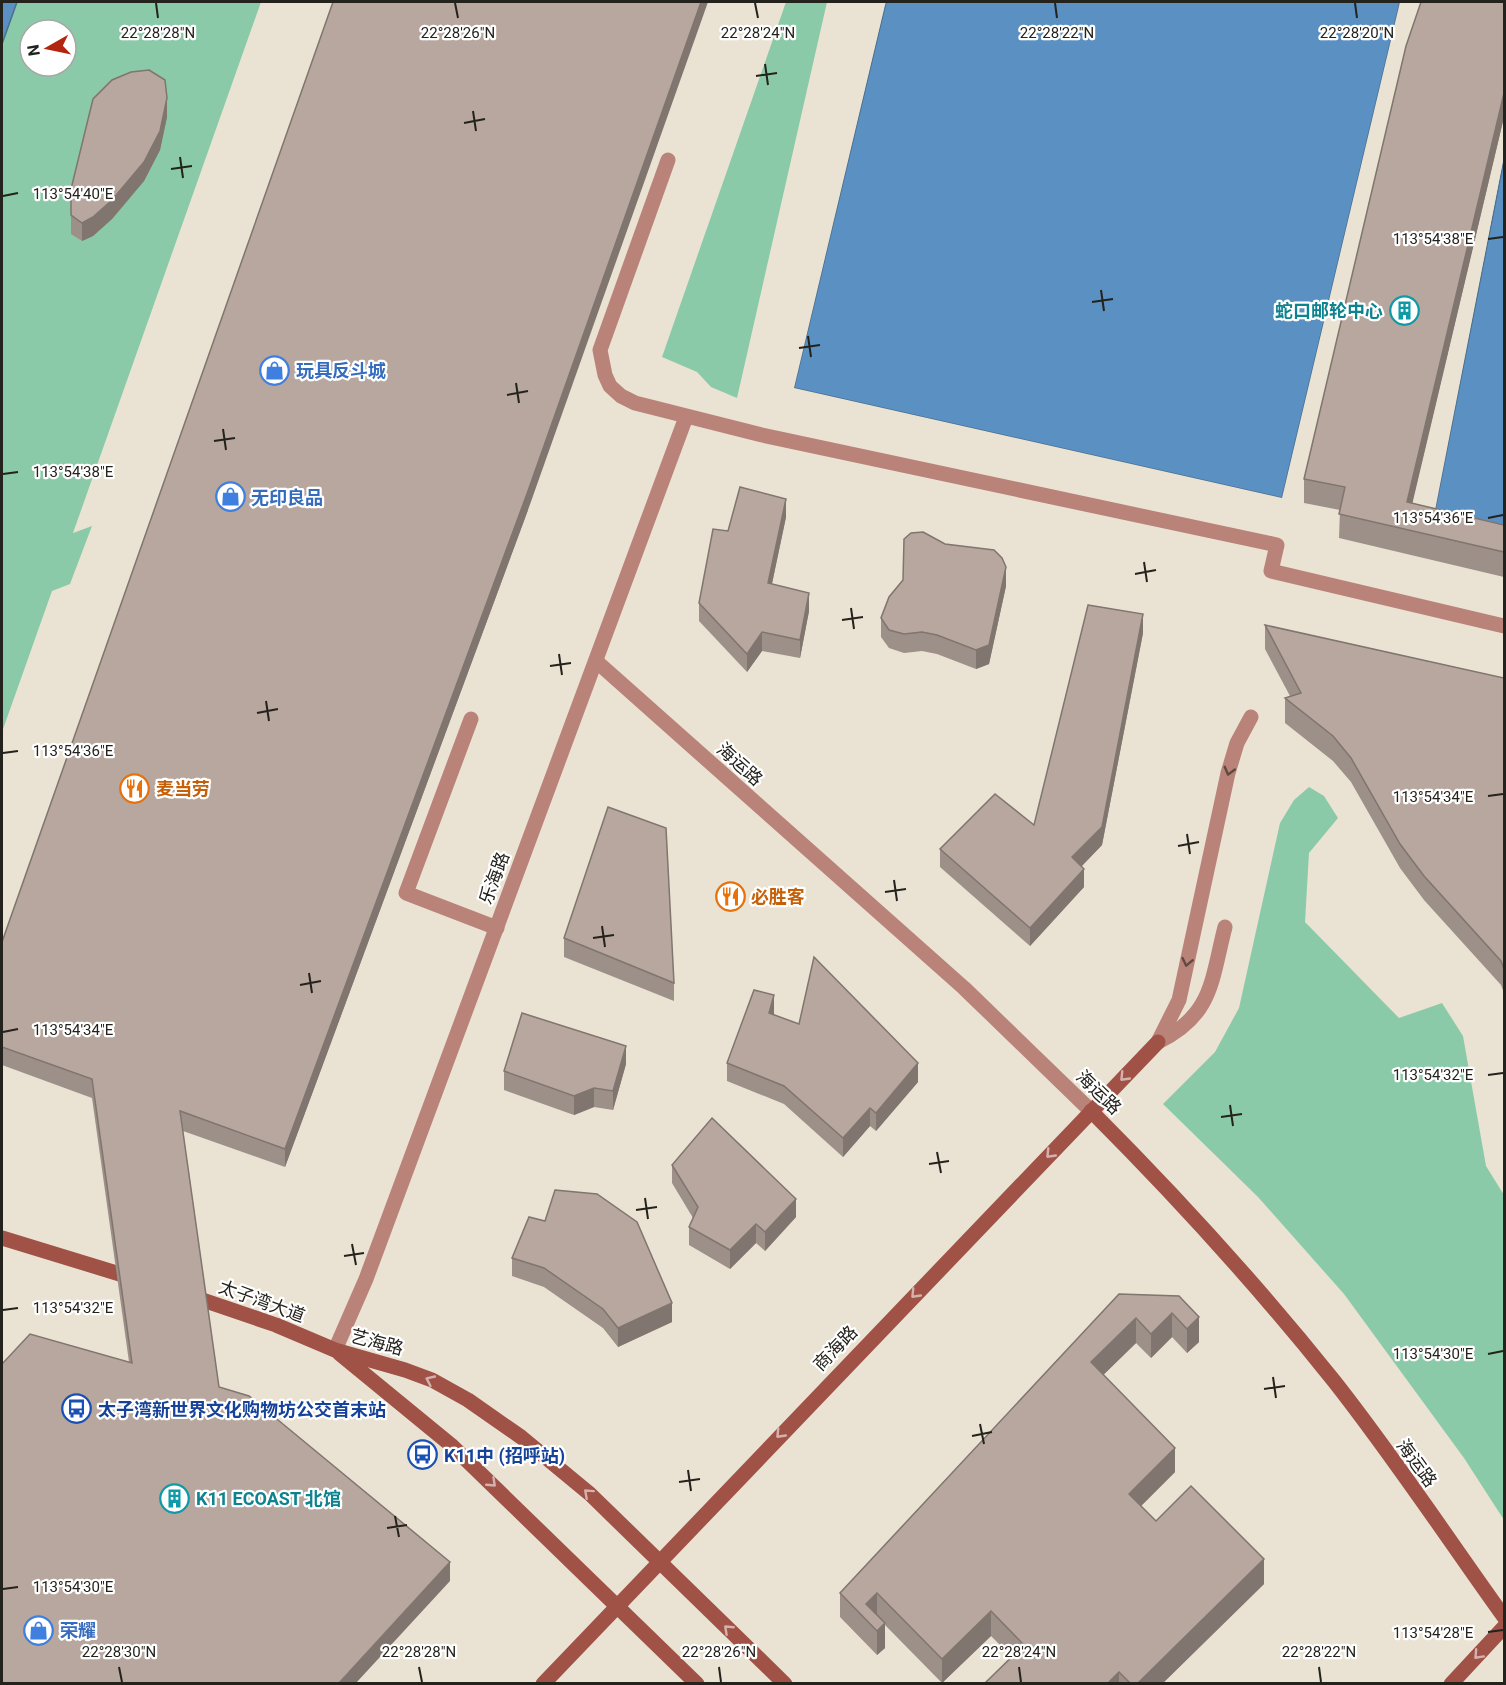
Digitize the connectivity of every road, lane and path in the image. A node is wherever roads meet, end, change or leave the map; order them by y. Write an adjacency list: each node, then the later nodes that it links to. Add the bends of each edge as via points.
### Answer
1 (668, 160): 2 (street, via 600,350 604,375 621,396)
2 (686, 417): 3 (street, via 1277,545 1271,571); 4 (street, 乐海路)
3 (1504, 626)
4 (596, 661): 8 (street, 乐海路); 10 (street, 海运路, via 964,988)
5 (1251, 717): 9 (street, one-way to 9, via 1237,743 1228,773 1179,1000)
6 (471, 719): 8 (street, via 406,893)
7 (1225, 927): 9 (street, via 1202,1007 1190,1023)
8 (497, 928): 14 (street, 乐海路, via 366,1279)
9 (1158, 1042): 10 (street, 商海路, one-way to 10)
10 (1091, 1112): 15 (street, 商海路, one-way to 15); 17 (street, 海运路, via 1174,1194 1336,1383)
11 (2, 1238): 12 (street)
12 (152, 1284)
13 (174, 1291): 14 (street, 太子湾大道, via 241,1312)
14 (335, 1350): 15 (street, 艺海路, one-way to 14, via 590,1494 468,1400 432,1380); 16 (street, 艺海路, one-way to 16, via 451,1446)
15 (657, 1562): 16 (street, 商海路); 21 (street, 艺海路, one-way to 15)
16 (615, 1606): 19 (street, 商海路); 20 (street, 艺海路)
17 (1504, 1617)
18 (1504, 1627): 22 (street, one-way to 22)
19 (543, 1683)
20 (697, 1683)
21 (785, 1683)
22 (1451, 1683)

